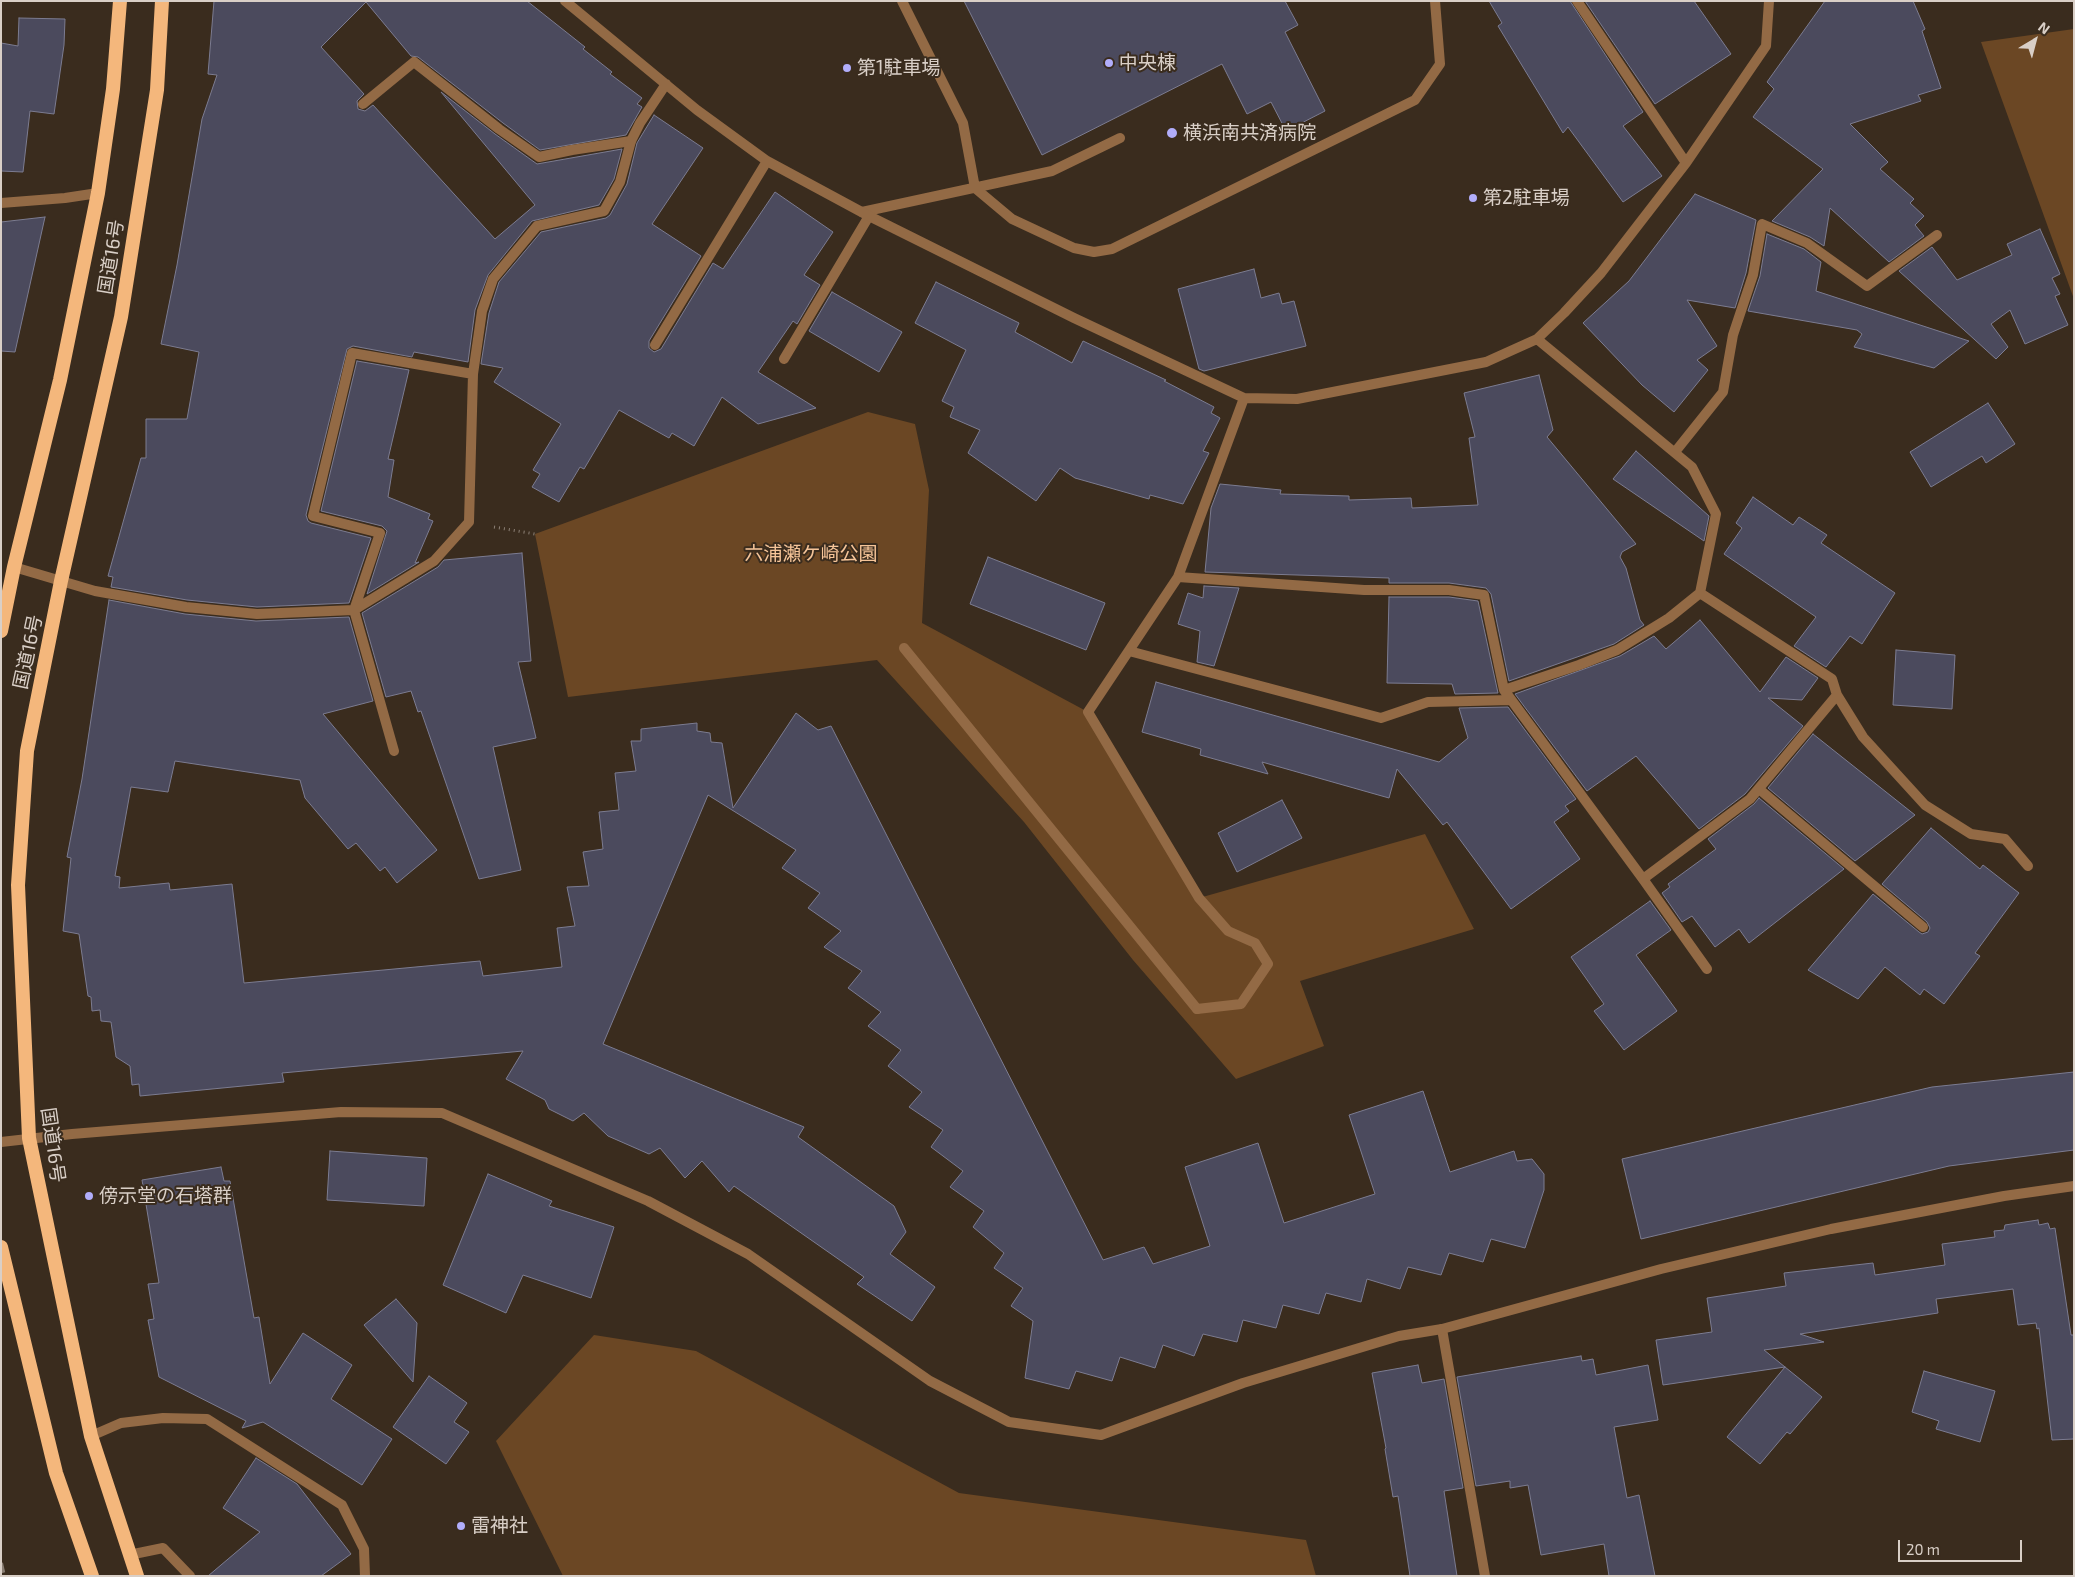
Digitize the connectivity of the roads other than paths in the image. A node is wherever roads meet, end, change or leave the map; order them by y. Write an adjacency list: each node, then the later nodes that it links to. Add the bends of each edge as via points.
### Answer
1 (120, 1): 15 (highway, 国道16号, via 113,90)
2 (162, 1): 27 (highway, 国道16号, via 157,90 121,317)
3 (565, 1): 8 (street)
4 (902, 1): 14 (street, via 963,123)
5 (1435, 1): 14 (street, via 1440,64 1414,100 1112,249 1094,252 1074,248 1012,219)
6 (1576, 1): 13 (street)
7 (1769, 1): 13 (street, via 1766,46)
8 (666, 84): 11 (street); 12 (street)
9 (362, 104): 11 (street, via 414,62 539,157)
10 (1120, 138): 14 (street, via 1052,171)
11 (631, 141): 22 (street, via 620,182 604,212 537,226 492,278 482,311)
12 (767, 161): 17 (street); 20 (street)
13 (1686, 163): 19 (street, via 1601,273)
14 (975, 188): 17 (street)
15 (98, 193): 16 (street); 25 (highway, 国道16号, via 60,380)
16 (1, 203)
17 (865, 214): 21 (street); 23 (street)
18 (1937, 235): 24 (street, via 1868,286 1807,243 1762,224 1753,275 1733,335 1723,392)
19 (1537, 339): 23 (street, via 1486,362 1296,399); 24 (street)
20 (655, 345)
21 (784, 359)
22 (473, 374): 29 (street, via 469,522 434,562); 29 (street, via 352,352 313,516 380,534)
23 (1244, 398): 26 (street)
24 (1675, 452): 28 (street, via 1692,467 1716,514)
25 (14, 567): 27 (street); 30 (highway, 国道16号)
26 (1178, 577): 32 (street); 33 (street, via 1364,590 1449,590 1484,594)
27 (61, 581): 29 (street, via 95,591 248,614); 42 (highway, 国道16号, via 27,750 18,885)
28 (1700, 593): 33 (street, via 1669,618 1617,650); 34 (street, via 1832,679)
29 (354, 610): 36 (street)
30 (1, 631)
31 (904, 648): 32 (street, via 1197,1009 1242,1004 1268,964 1255,944 1228,931 1199,898 1088,712)
32 (1129, 651): 35 (street, via 1381,718 1428,702)
33 (1504, 690): 35 (street)
34 (1837, 695): 37 (street); 38 (street, via 1863,737 1925,805 1971,834 2005,839)
35 (1510, 700): 39 (street)
36 (394, 751)
37 (1759, 789): 39 (street); 40 (street)
38 (2028, 866)
39 (1643, 879): 41 (street)
40 (1923, 927)
41 (1707, 969)
42 (29, 1138): 43 (street); 46 (street, via 341,1112 442,1113 648,1201 748,1254 930,1381 1009,1422 1101,1435 1243,1383 1399,1336); 47 (highway, 国道16号)
43 (1, 1142)
44 (2074, 1186): 46 (street, via 1831,1229 1661,1268)
45 (1, 1247): 49 (highway, via 56,1473)
46 (1442, 1328): 53 (street)
47 (92, 1436): 48 (highway, 国道16号); 52 (street, via 121,1423 164,1418 207,1419 342,1505 364,1549)
48 (130, 1555): 50 (highway, 国道16号); 51 (street, via 163,1548)
49 (92, 1576)
50 (137, 1576)
51 (190, 1576)
52 (365, 1576)
53 (1484, 1576)

